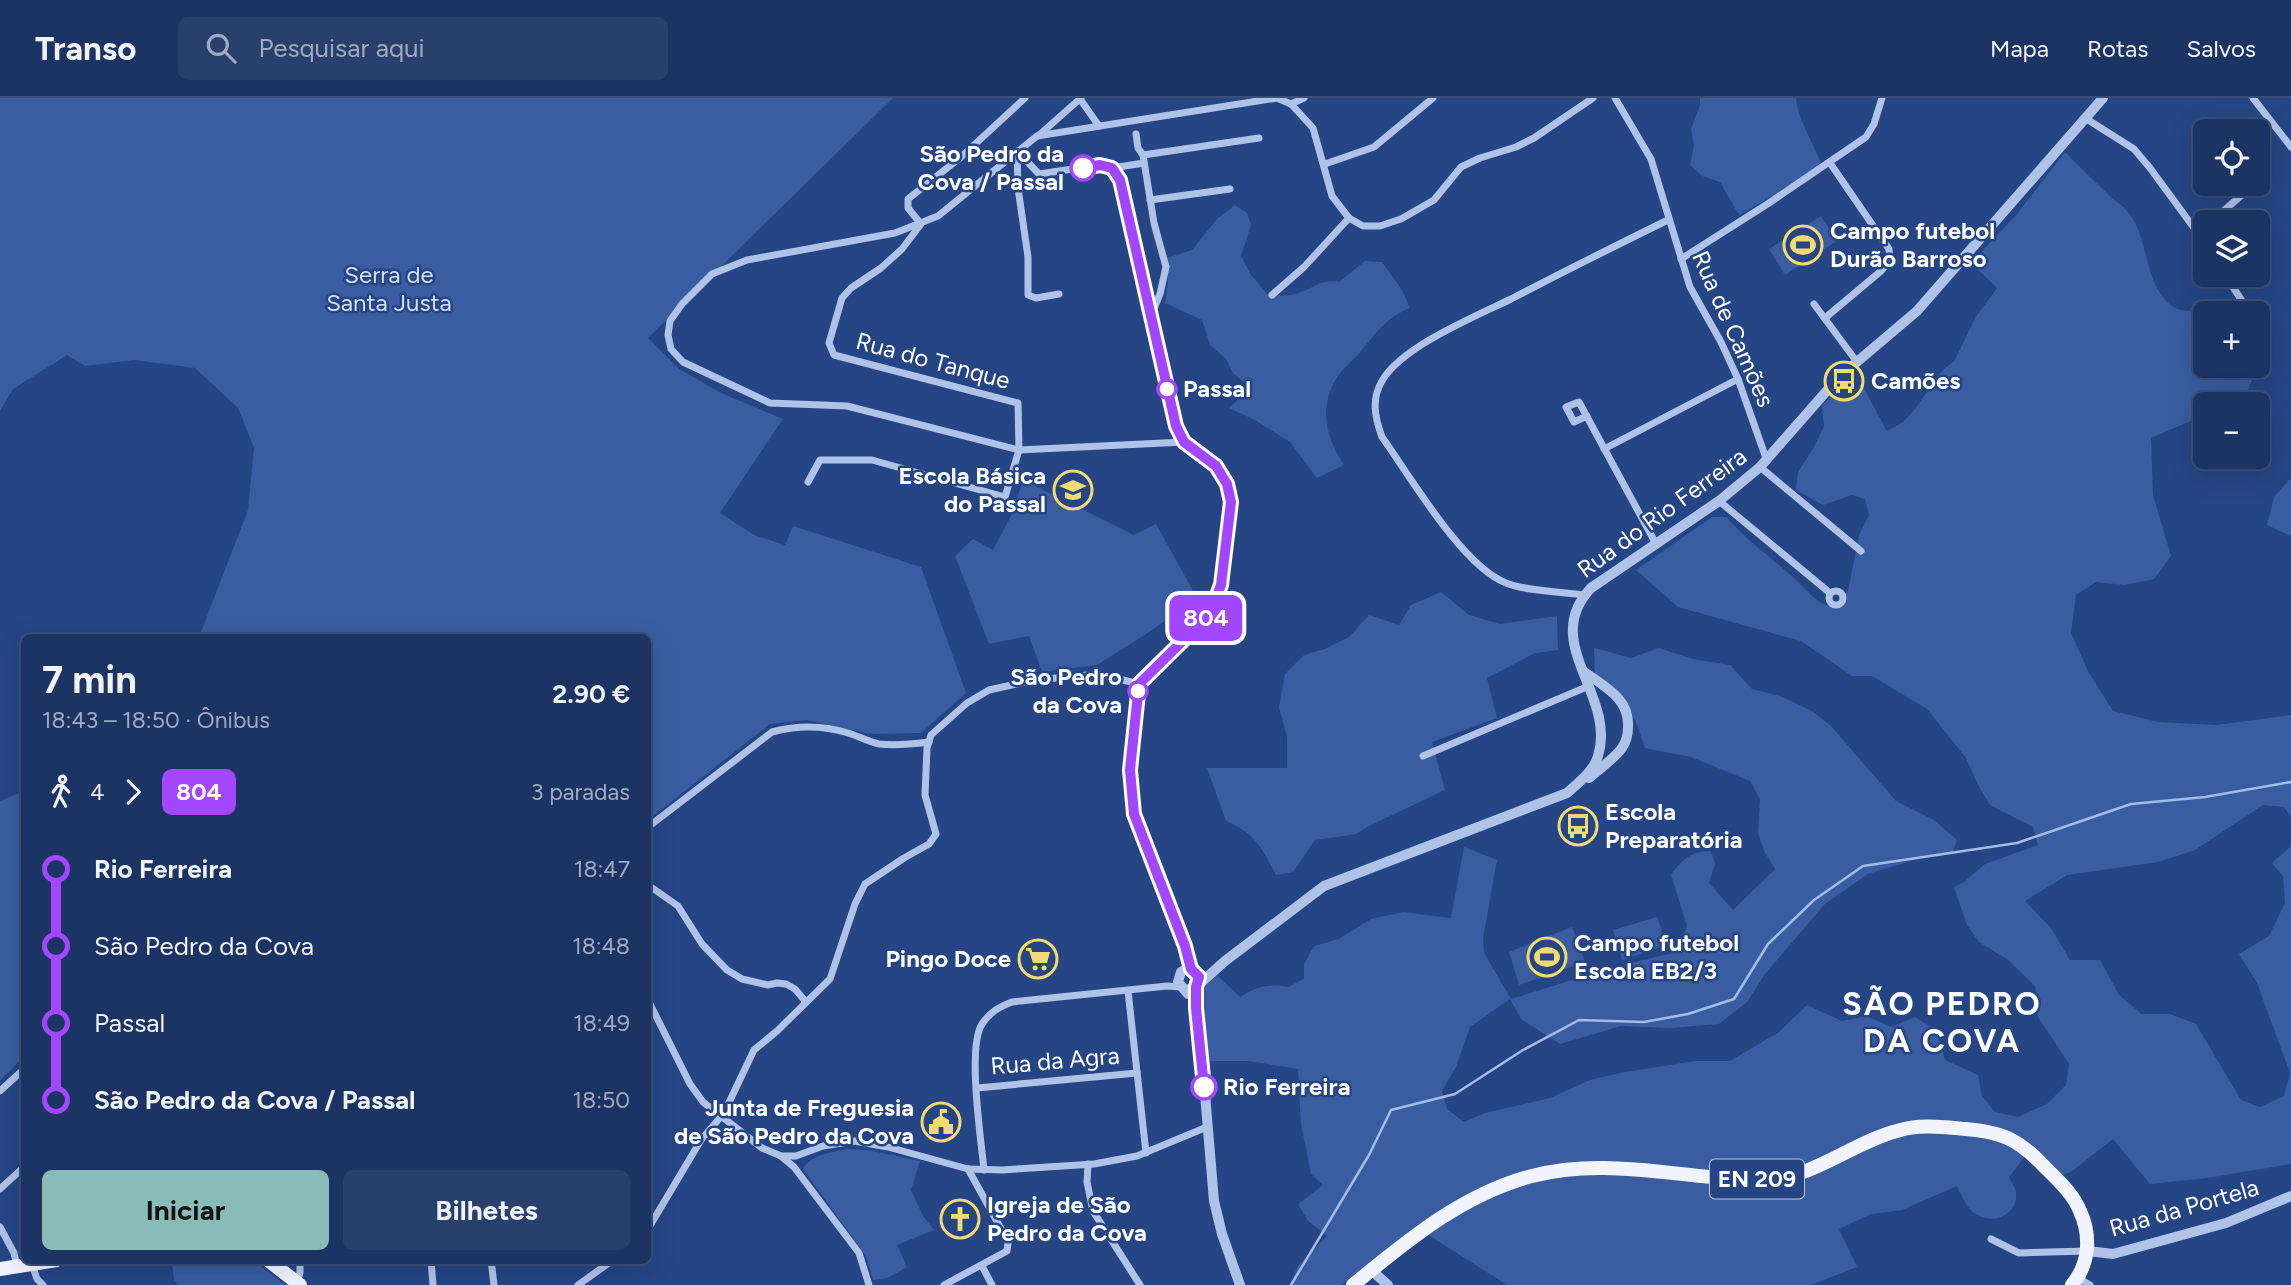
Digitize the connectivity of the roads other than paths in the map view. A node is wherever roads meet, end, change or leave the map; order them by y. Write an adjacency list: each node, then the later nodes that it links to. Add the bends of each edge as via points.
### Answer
1 (1025, 98): 29 (street, via 908,200 908,208)
2 (1081, 98): 12 (street); 14 (street)
3 (1304, 98): 10 (street)
4 (1433, 98): 20 (street, via 1374,147)
5 (1593, 98): 26 (street, via 1534,138 1461,167 1434,200 1401,219 1363,226)
6 (1615, 98): 27 (street, Rua de Camões, via 1651,159)
7 (1882, 98): 19 (street, via 1866,137)
8 (2103, 98): 11 (street, Rua do Rio Ferreira)
9 (2253, 98): 16 (street)
10 (1291, 104): 12 (street, via 1277,99); 20 (street, via 1313,128)
11 (2085, 118): 28 (street, via 2134,149); 36 (street, Rua do Rio Ferreira, via 1917,311)
12 (1099, 126): 14 (street)
13 (1136, 134): 18 (street)
14 (1037, 136): 17 (street)
15 (1259, 138): 18 (street)
16 (2291, 147)
17 (1017, 151): 21 (street, via 1039,174 1100,165); 29 (street, via 938,216); 31 (street, via 1028,295)
18 (1144, 159): 21 (street); 24 (street)
19 (1830, 163): 30 (street); 35 (street, via 1889,249 1889,260)
20 (1325, 164): 26 (street, via 1332,196)
21 (1112, 168): 34 (street, via 1120,180)
22 (1230, 188): 24 (street)
23 (2241, 196): 25 (street)
24 (1150, 200): 34 (street, via 1166,267)
25 (2225, 210)
26 (1349, 218): 32 (street)
27 (1668, 220): 30 (street, Rua de Camões); 48 (street, via 1446,331 1390,369 1375,400 1382,437 1455,540 1483,570 1507,584)
28 (2193, 221)
29 (921, 224): 41 (street, Rua do Tanque, via 902,249 842,298 829,343 834,355 1018,403); 41 (street, via 895,233 747,260 712,274 670,321 671,349 683,362 770,404 847,406)
30 (1681, 259): 37 (street, Rua de Camões, via 1690,287)
31 (1059, 294)
32 (1272, 295)
33 (1814, 304): 35 (street)
34 (1151, 316): 39 (street, via 1176,426)
35 (1825, 318): 36 (street)
36 (1857, 362): 42 (street, Rua do Rio Ferreira, via 1810,408)
37 (1738, 379): 40 (street); 42 (street, Rua de Camões)
38 (1587, 416): 40 (street)
39 (1184, 442): 41 (street); 50 (street, via 1216,466 1227,484 1231,502 1221,585 1209,615)
40 (1604, 449): 45 (street)
41 (1019, 450): 43 (street, via 1005,496 872,460 820,460)
42 (1764, 464): 44 (street, Rua do Rio Ferreira); 46 (street)
43 (808, 482)
44 (1719, 501): 45 (street, Rua do Rio Ferreira); 47 (street)
45 (1656, 544): 48 (street, Rua do Rio Ferreira)
46 (1861, 551)
47 (1830, 593)
48 (1585, 595): 49 (street, Rua do Rio Ferreira, via 1578,602 1573,639)
49 (1583, 671): 51 (street, Rua do Rio Ferreira); 52 (street)
50 (1139, 684): 54 (street, via 1099,674 989,690 967,703); 59 (street, via 1130,770 1134,814 1185,946)
51 (1589, 686): 53 (street, Rua do Rio Ferreira); 55 (street)
52 (1625, 705): 53 (street, via 1611,698); 56 (street, via 1628,734 1622,748)
53 (1598, 708): 56 (street, Rua do Rio Ferreira, via 1602,730 1598,758)
54 (929, 742): 57 (street, via 878,744 817,726 772,732); 61 (street, via 925,795 936,834 929,844 865,884 830,979)
55 (1423, 756)
56 (1567, 793): 59 (street, Rua do Rio Ferreira, via 1324,886 1225,961)
57 (651, 826)
58 (651, 887): 61 (street, via 678,906 727,970 742,979 786,984)
59 (1188, 980): 60 (street); 68 (street, via 1196,1008)
60 (1128, 991): 64 (street); 65 (street, via 1012,1002 996,1008 976,1038)
61 (806, 1002): 67 (street, via 754,1050)
62 (651, 1006): 67 (street, via 690,1084)
63 (21, 1072): 66 (street)
64 (1138, 1073): 65 (street, Rua da Agra); 69 (street)
65 (976, 1088): 74 (street)
66 (0, 1091)
67 (722, 1117): 70 (street, via 762,1148); 77 (street, via 701,1140)
68 (1207, 1127): 69 (street); 102 (street, via 1214,1201)
69 (1146, 1153): 71 (street)
70 (781, 1156): 72 (street, via 854,1141); 98 (street, via 859,1254)
71 (1087, 1164): 74 (street); 101 (street, via 1093,1211)
72 (968, 1169): 74 (street); 89 (street, via 1008,1243 1007,1251)
73 (21, 1170): 75 (street)
74 (984, 1170)
75 (0, 1189)
76 (2291, 1196): 80 (street, Rua da Portela, via 2225,1223 2113,1254)
77 (651, 1224)
78 (0, 1227): 81 (street)
79 (1991, 1239): 80 (street, via 2019,1254)
80 (2088, 1251): 91 (main road, EN 209, via 2087,1226 2076,1199 2025,1147 2005,1135 1983,1130 1926,1126 1896,1131 1802,1172 1773,1179 1616,1167 1534,1175 1455,1207); 92 (main road, EN 209)
81 (21, 1261)
82 (31, 1264): 88 (main road)
83 (273, 1264): 93 (main road)
84 (300, 1264): 93 (street)
85 (431, 1264): 95 (street)
86 (491, 1264): 96 (street)
87 (607, 1264): 97 (street)
88 (24, 1265): 90 (main road); 94 (street)
89 (982, 1266): 99 (street); 100 (street)
90 (0, 1269)
91 (1371, 1270): 103 (main road, EN 209); 104 (street)
92 (2080, 1283)
93 (298, 1284)
94 (43, 1285)
95 (433, 1285)
96 (494, 1285)
97 (578, 1285)
98 (869, 1285)
99 (944, 1285)
100 (992, 1285)
101 (1140, 1285)
102 (1240, 1285)
103 (1353, 1285)
104 (1388, 1285)

